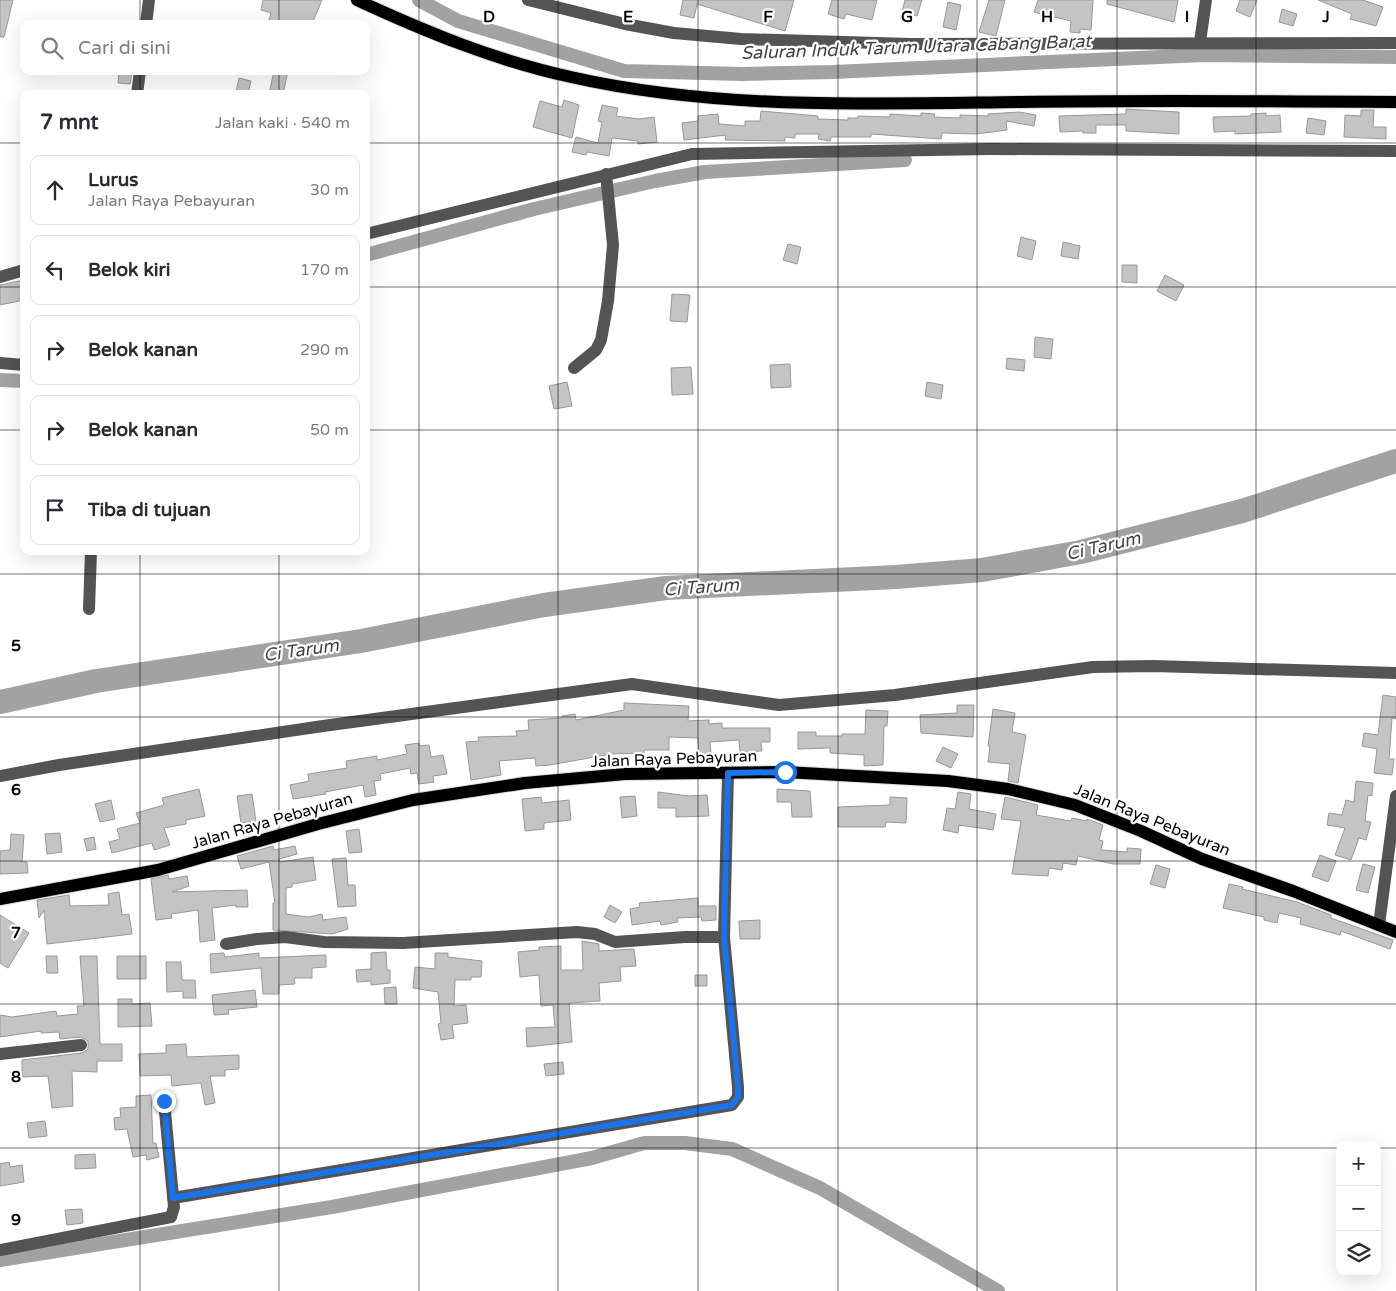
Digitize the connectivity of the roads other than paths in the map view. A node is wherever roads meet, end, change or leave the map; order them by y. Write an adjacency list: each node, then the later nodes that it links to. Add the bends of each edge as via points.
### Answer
1 (149, 0): 5 (street)
2 (357, 0): 10 (main road, via 458,44 522,64 570,77 672,95 925,103)
3 (528, 0): 6 (street, via 674,33 741,39 910,44)
4 (1206, 0): 6 (street)
5 (146, 20)
6 (1200, 42): 7 (street)
7 (1396, 43)
8 (139, 75): 9 (street)
9 (138, 90)
10 (1396, 102)
11 (1396, 151): 12 (street, via 982,149 709,153 665,158)
12 (607, 180): 13 (street); 18 (street, via 612,260 602,334 596,350)
13 (370, 233)
14 (20, 271): 15 (street)
15 (0, 277)
16 (0, 363): 17 (street)
17 (20, 365)
18 (574, 368)
19 (91, 555): 20 (street)
20 (89, 610)
21 (1396, 673): 23 (street, via 1093,667 895,695 779,705 632,684 303,729)
22 (728, 773): 25 (main road, Jalan Raya Pebayuran, via 625,774 413,800 158,870); 26 (main road, Jalan Raya Pebayuran, via 785,772 948,781 1043,796 1113,819 1202,859); 28 (street)
23 (0, 776)
24 (1396, 796): 26 (street)
25 (0, 899)
26 (1380, 924): 27 (main road, Jalan Raya Pebayuran)
27 (1396, 932)
28 (724, 937): 29 (street, via 615,942 595,934 577,932 403,943 324,942 285,937); 33 (street, via 738,1087 738,1097 732,1105)
29 (226, 944)
30 (81, 1045): 31 (street)
31 (0, 1054)
32 (164, 1101): 33 (street)
33 (173, 1198): 34 (street, via 173,1214 167,1219)
34 (0, 1250)

